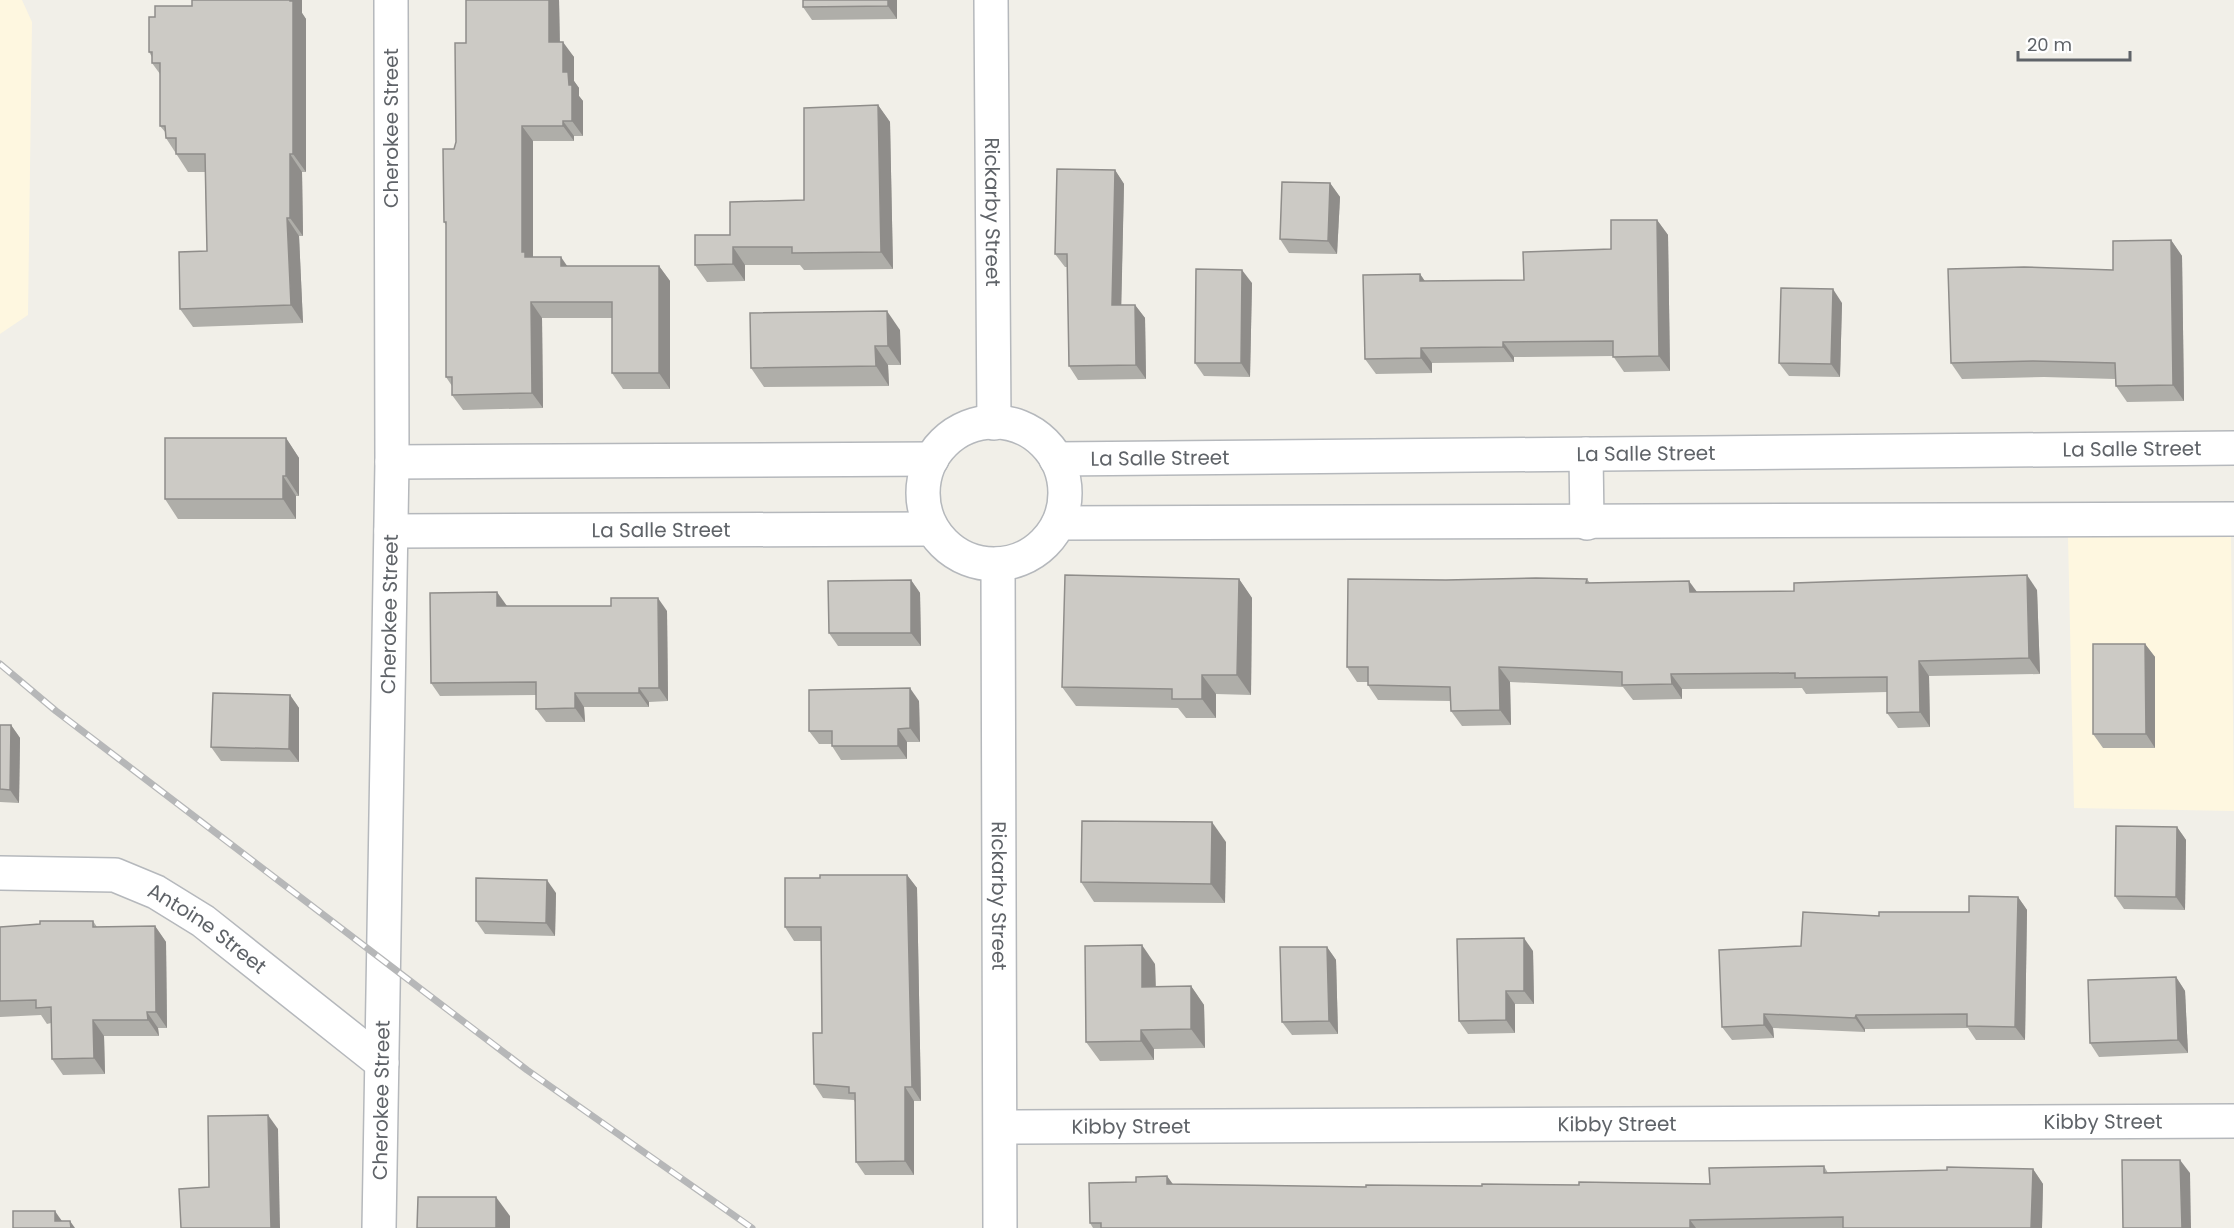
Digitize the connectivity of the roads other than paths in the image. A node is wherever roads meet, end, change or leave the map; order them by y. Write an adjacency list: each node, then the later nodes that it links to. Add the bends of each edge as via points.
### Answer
1 (391, 0): 8 (street, Cherokee Street)
2 (991, 0): 3 (street, Rickarby Street)
3 (994, 423): 6 (street, via 958,432); 7 (street, via 1030,432)
4 (2234, 448): 5 (street, La Salle Street)
5 (1586, 454): 7 (street, La Salle Street); 11 (street)
6 (932, 459): 8 (street); 12 (street, via 922,494)
7 (1056, 459): 10 (street, via 1065,491)
8 (392, 462): 13 (street, Cherokee Street)
9 (2234, 519): 11 (street)
10 (1059, 523): 11 (street); 14 (street, via 1034,552)
11 (1587, 523)
12 (932, 529): 13 (street, La Salle Street); 14 (street, via 960,556)
13 (391, 531): 16 (street, Cherokee Street)
14 (998, 564): 18 (street, Rickarby Street)
15 (0, 873): 16 (street, Antoine Street, via 115,875 156,892 203,921)
16 (382, 1063): 19 (street, Cherokee Street)
17 (2234, 1121): 18 (street, Kibby Street)
18 (1001, 1127): 20 (street, Rickarby Street)
19 (379, 1228)
20 (1000, 1228)

